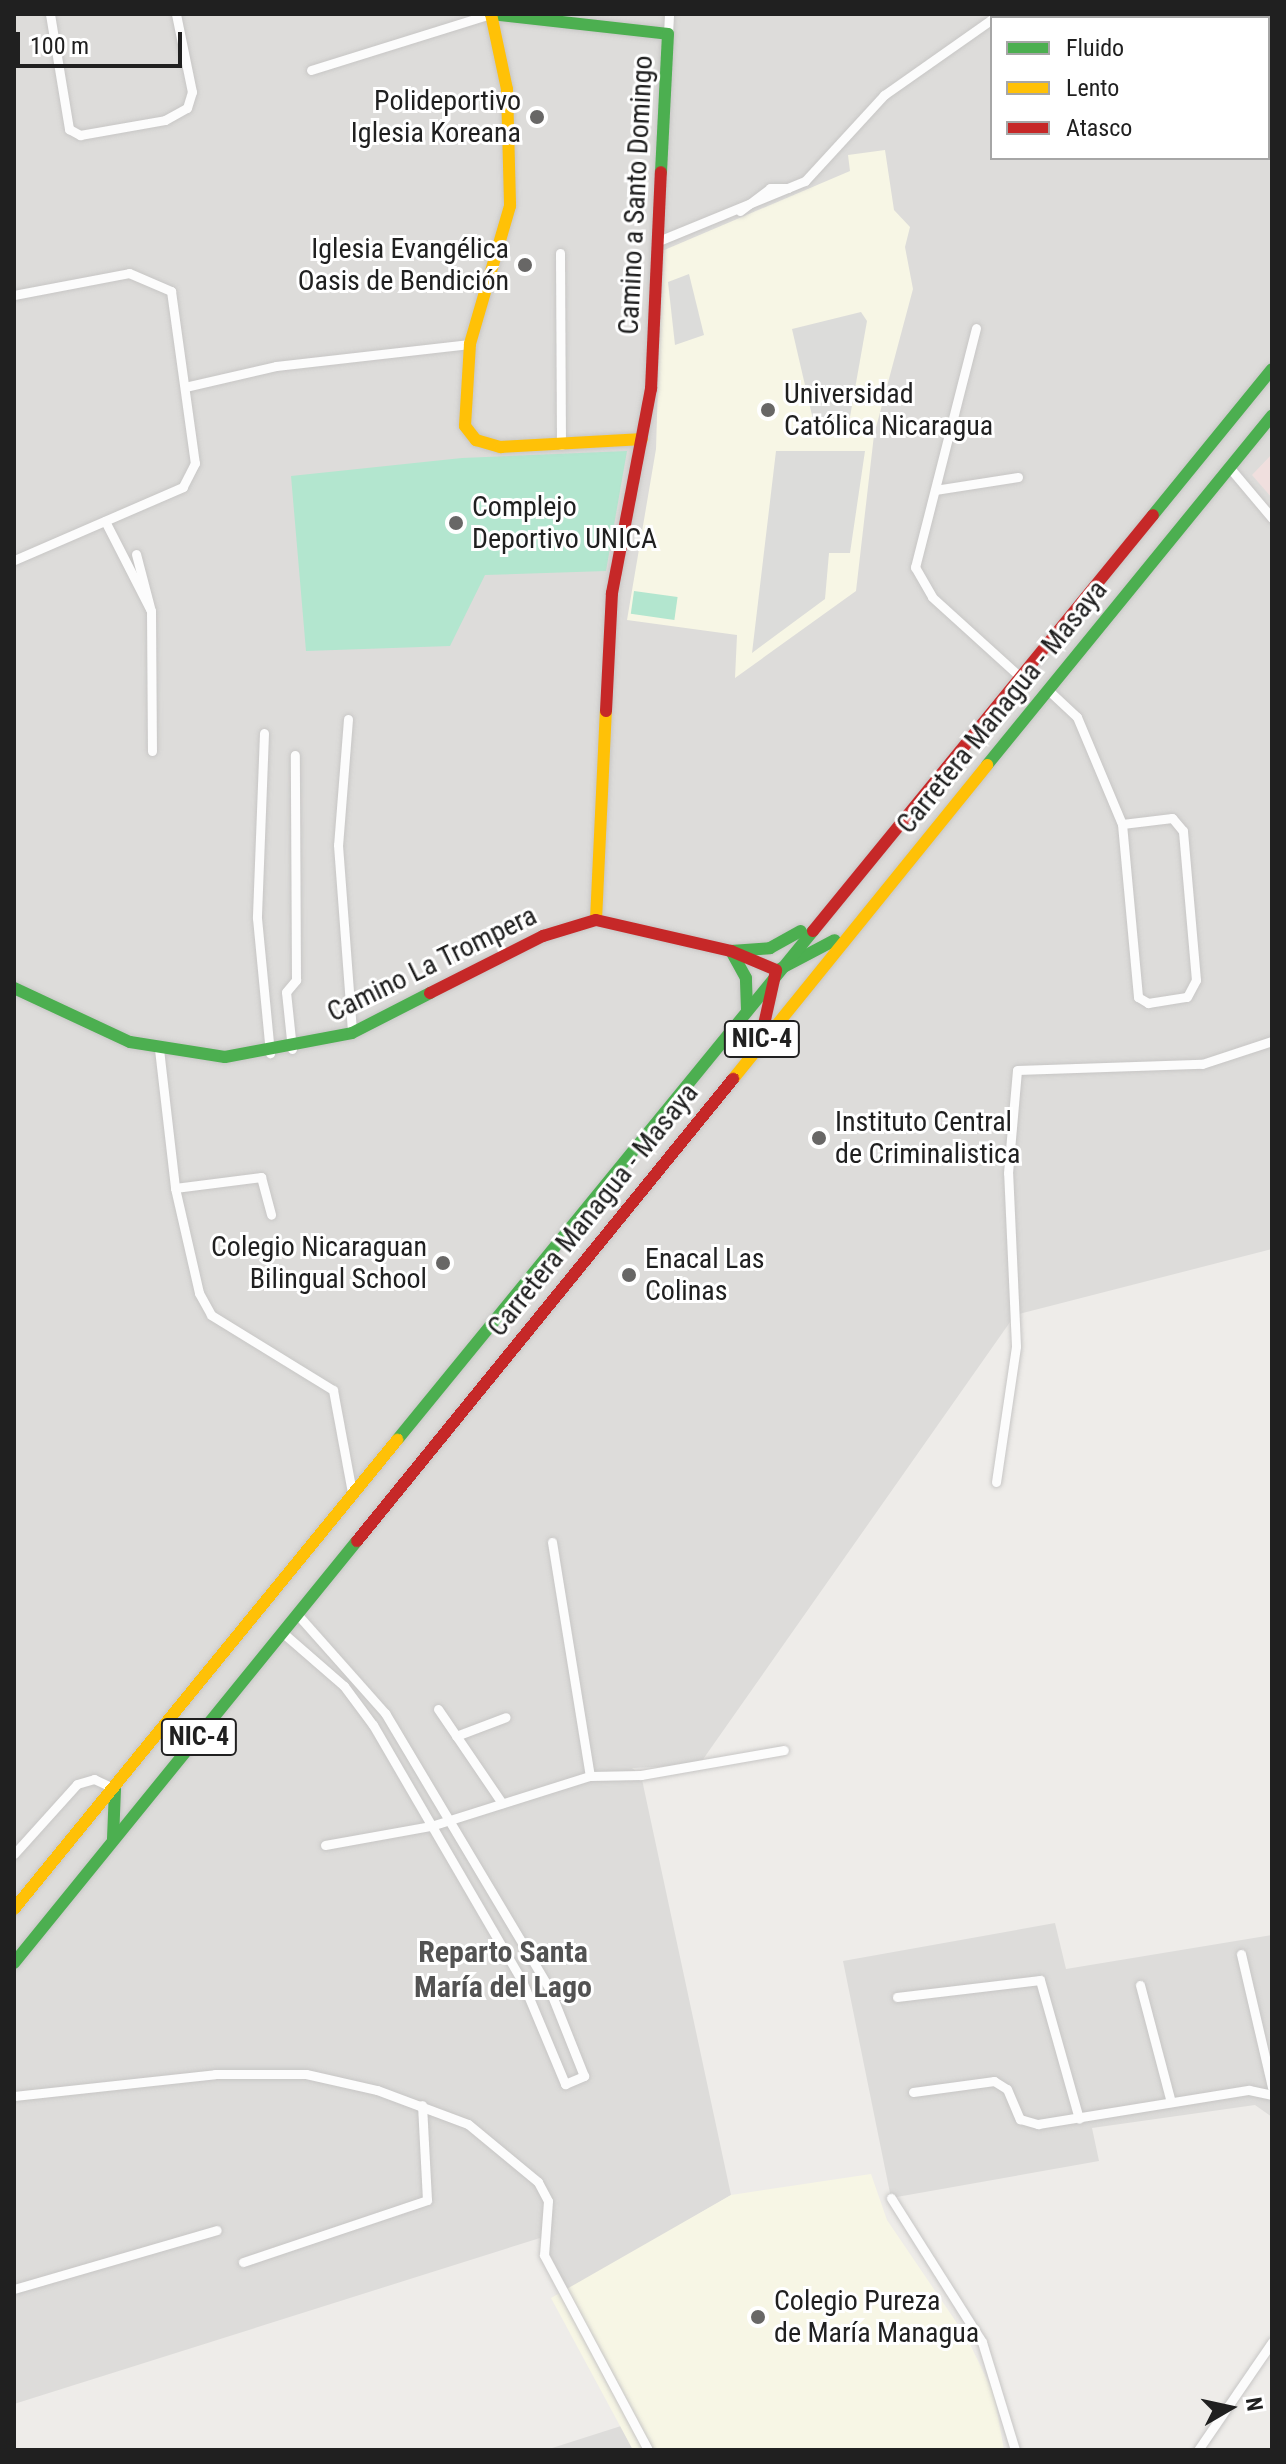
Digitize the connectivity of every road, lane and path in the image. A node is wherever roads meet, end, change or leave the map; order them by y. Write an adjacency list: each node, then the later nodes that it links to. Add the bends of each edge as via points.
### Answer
1 (50, 14): 2 (street, via 69,129 80,135 165,120 187,108 192,92)
2 (176, 14)
3 (491, 14): 6 (main road, Camino a Santo Domingo); 7 (street); 12 (main road, via 507,89 510,206)
4 (669, 14): 6 (street)
5 (989, 18): 8 (street, via 884,95 791,188)
6 (668, 34): 8 (main road, Camino a Santo Domingo)
7 (311, 70)
8 (656, 242): 18 (main road, Camino a Santo Domingo)
9 (560, 253): 19 (street)
10 (14, 295): 14 (street, via 129,273 150,279 171,291)
11 (976, 328): 23 (street)
12 (470, 344): 14 (street, via 276,366); 19 (main road, via 461,410 476,440 501,447)
13 (1272, 369): 15 (main road, Carretera Managua - Masaya / NIC-4)
14 (185, 387): 25 (street, via 195,463 189,482)
15 (1249, 396): 16 (main road, via 1249,419); 17 (main road, Carretera Managua - Masaya / NIC-4)
16 (1271, 416): 20 (main road, Carretera Managua - Masaya / NIC-4)
17 (1220, 434): 20 (main road, via 1239,431); 29 (main road, Carretera Managua - Masaya / NIC-4)
18 (642, 439): 19 (main road); 36 (main road, Camino a Santo Domingo, via 612,593)
19 (561, 445)
20 (1245, 447): 21 (main road, Carretera Managua - Masaya / NIC-4)
21 (1229, 467): 24 (street); 30 (main road, Carretera Managua - Masaya / NIC-4)
22 (1018, 477): 23 (street)
23 (935, 490): 29 (street, via 915,567 920,581)
24 (1272, 518)
25 (105, 521): 27 (street); 28 (street)
26 (136, 554): 28 (street)
27 (14, 560)
28 (151, 611): 33 (street)
29 (1019, 676): 37 (main road, Carretera Managua - Masaya / NIC-4)
30 (1047, 689): 35 (street, via 1077,717); 38 (main road, Carretera Managua - Masaya / NIC-4)
31 (348, 719): 43 (street, via 338,845)
32 (264, 733): 47 (street, via 257,918)
33 (152, 751)
34 (295, 755): 46 (street, via 296,980 286,992)
35 (1122, 824): 35 (street, via 1138,997 1148,1003 1187,997 1196,980 1183,831 1172,818)
36 (596, 920): 39 (main road); 43 (main road, Camino La Trompera, via 543,936)
37 (815, 921): 39 (main road, via 770,948); 40 (main road, Carretera Managua - Masaya / NIC-4)
38 (851, 928): 40 (main road); 48 (main road, Carretera Managua - Masaya / NIC-4)
39 (731, 951): 40 (main road); 42 (main road, via 746,978)
40 (776, 970): 42 (main road, Carretera Managua - Masaya / NIC-4); 48 (main road, via 763,1029 689,1122)
41 (14, 988): 45 (main road, Camino La Trompera)
42 (747, 1010): 52 (main road, Carretera Managua - Masaya / NIC-4)
43 (352, 1033): 46 (main road, Camino La Trompera)
44 (1272, 1041): 51 (street, via 1202,1064 1017,1070 1008,1173 1016,1346)
45 (159, 1049): 47 (main road, Camino La Trompera); 49 (street)
46 (292, 1049): 47 (main road, Camino La Trompera)
47 (270, 1053)
48 (687, 1136): 54 (main road, Carretera Managua - Masaya / NIC-4)
49 (175, 1188): 50 (street, via 261,1177); 52 (street, via 211,1315 333,1390)
50 (271, 1215)
51 (996, 1482)
52 (352, 1493): 61 (main road, Carretera Managua - Masaya / NIC-4)
53 (552, 1542): 60 (street)
54 (298, 1615): 55 (main road, Carretera Managua - Masaya / NIC-4); 64 (street, via 359,1676)
55 (283, 1633): 62 (main road, Carretera Managua - Masaya / NIC-4); 65 (street, via 351,1696)
56 (438, 1709): 58 (street)
57 (506, 1717): 58 (street)
58 (456, 1736): 63 (street)
59 (784, 1750): 60 (street, via 641,1775)
60 (590, 1776): 63 (street)
61 (115, 1789): 62 (main road); 66 (main road); 68 (street, via 94,1779 77,1784); 69 (main road, Carretera Managua - Masaya / NIC-4)
62 (152, 1795): 66 (main road, Carretera Managua - Masaya / NIC-4)
63 (502, 1803): 64 (street)
64 (451, 1821): 65 (street); 65 (street, via 549,1988 584,2076 565,2084 522,1981)
65 (431, 1826): 67 (street)
66 (113, 1839): 71 (main road, Carretera Managua - Masaya / NIC-4)
67 (325, 1845)
68 (14, 1854)
69 (16, 1903)
70 (1241, 1954): 74 (street)
71 (14, 1963)
72 (1140, 1985): 78 (street)
73 (897, 1997): 80 (street, via 1040,1980)
74 (1272, 2087)
75 (913, 2092): 80 (street, via 994,2081 1028,2123)
76 (1272, 2095): 78 (street, via 1249,2090)
77 (14, 2096): 79 (street, via 215,2074 306,2074)
78 (1171, 2102): 80 (street)
79 (422, 2105): 83 (street, via 427,2200); 86 (street, via 488,2136 538,2182 548,2201 544,2255)
80 (1079, 2119)
81 (891, 2198): 87 (street, via 982,2342)
82 (217, 2230): 84 (street)
83 (243, 2262)
84 (14, 2289)
85 (1272, 2342): 88 (street)
86 (648, 2450)
87 (1015, 2450)
88 (1198, 2450)

